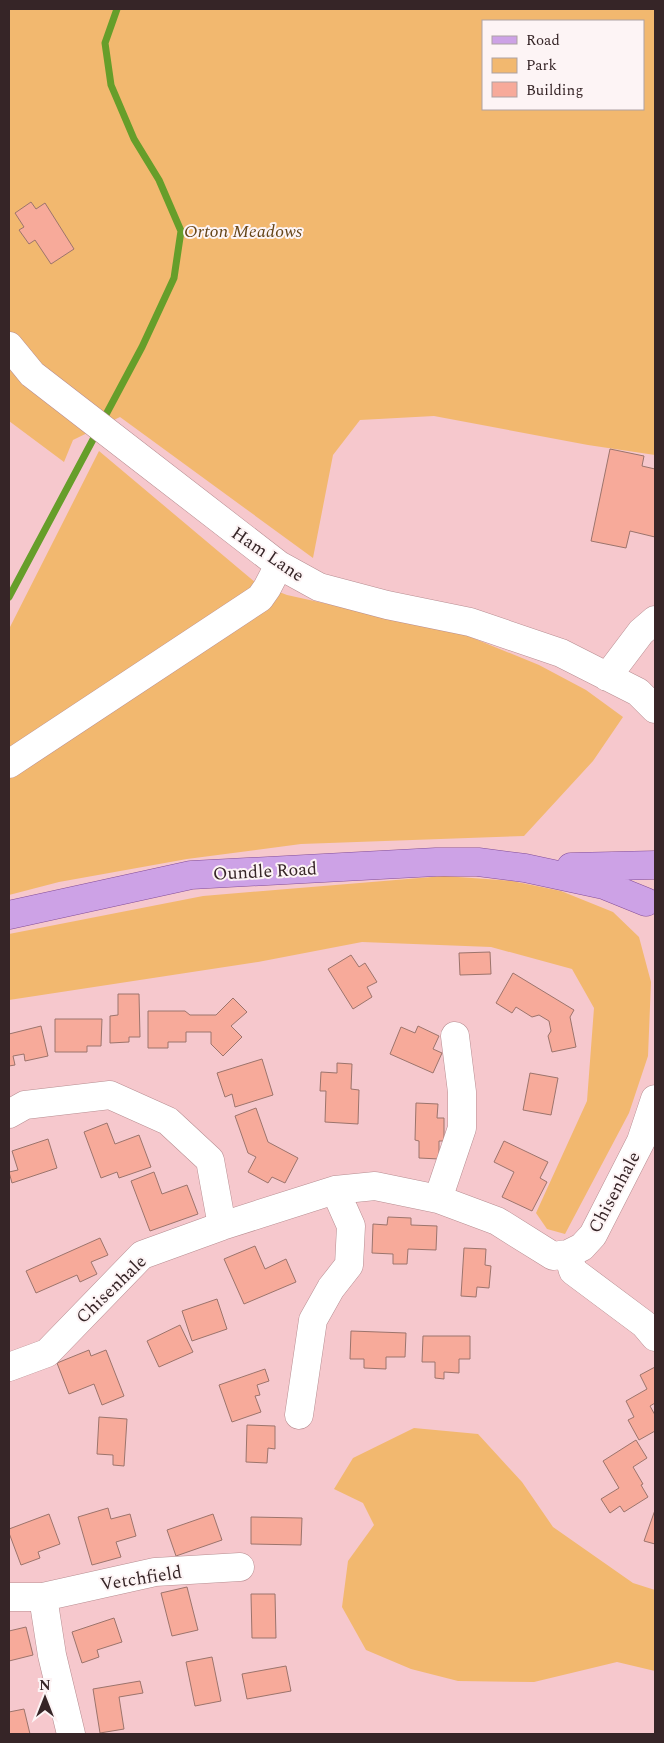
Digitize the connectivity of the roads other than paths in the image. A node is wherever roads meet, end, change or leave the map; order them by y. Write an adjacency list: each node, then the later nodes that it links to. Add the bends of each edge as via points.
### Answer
1 (9, 346): 2 (street, Ham Lane, via 32,374)
2 (278, 565): 4 (street, Ham Lane, via 319,587 470,622 560,653); 7 (street, via 260,598)
3 (655, 620): 4 (street, via 641,632)
4 (607, 677): 5 (street, Ham Lane, via 638,692); 6 (street, Ham Lane)
5 (655, 709)
6 (655, 729)
7 (9, 764)
8 (655, 865): 9 (main road, Oundle Road); 10 (main road, via 645,888)
9 (525, 868): 10 (main road, Oundle Road, via 604,885); 11 (main road, Oundle Road, via 478,862 436,862 191,875)
10 (651, 909)
11 (9, 914)
12 (454, 1036): 16 (street, via 462,1092 462,1128)
13 (655, 1099): 18 (street, Chisenhale, via 641,1141 593,1235 582,1247)
14 (9, 1114): 17 (street, via 25,1105 110,1095 168,1121 210,1160)
15 (335, 1190): 16 (street, Chisenhale, via 375,1186); 17 (street, Chisenhale); 21 (street, via 351,1226 349,1265 313,1320)
16 (438, 1199): 18 (street, Chisenhale, via 497,1221 553,1256)
17 (222, 1226): 20 (street, Chisenhale, via 142,1255 46,1353)
18 (568, 1254): 19 (street, via 573,1271 644,1324)
19 (655, 1337)
20 (9, 1367)
21 (299, 1415)
22 (240, 1567): 23 (street, Vetchfield, via 156,1572)
23 (43, 1596): 24 (street, Vetchfield); 25 (street, via 52,1655)
24 (9, 1597)
25 (71, 1734)

